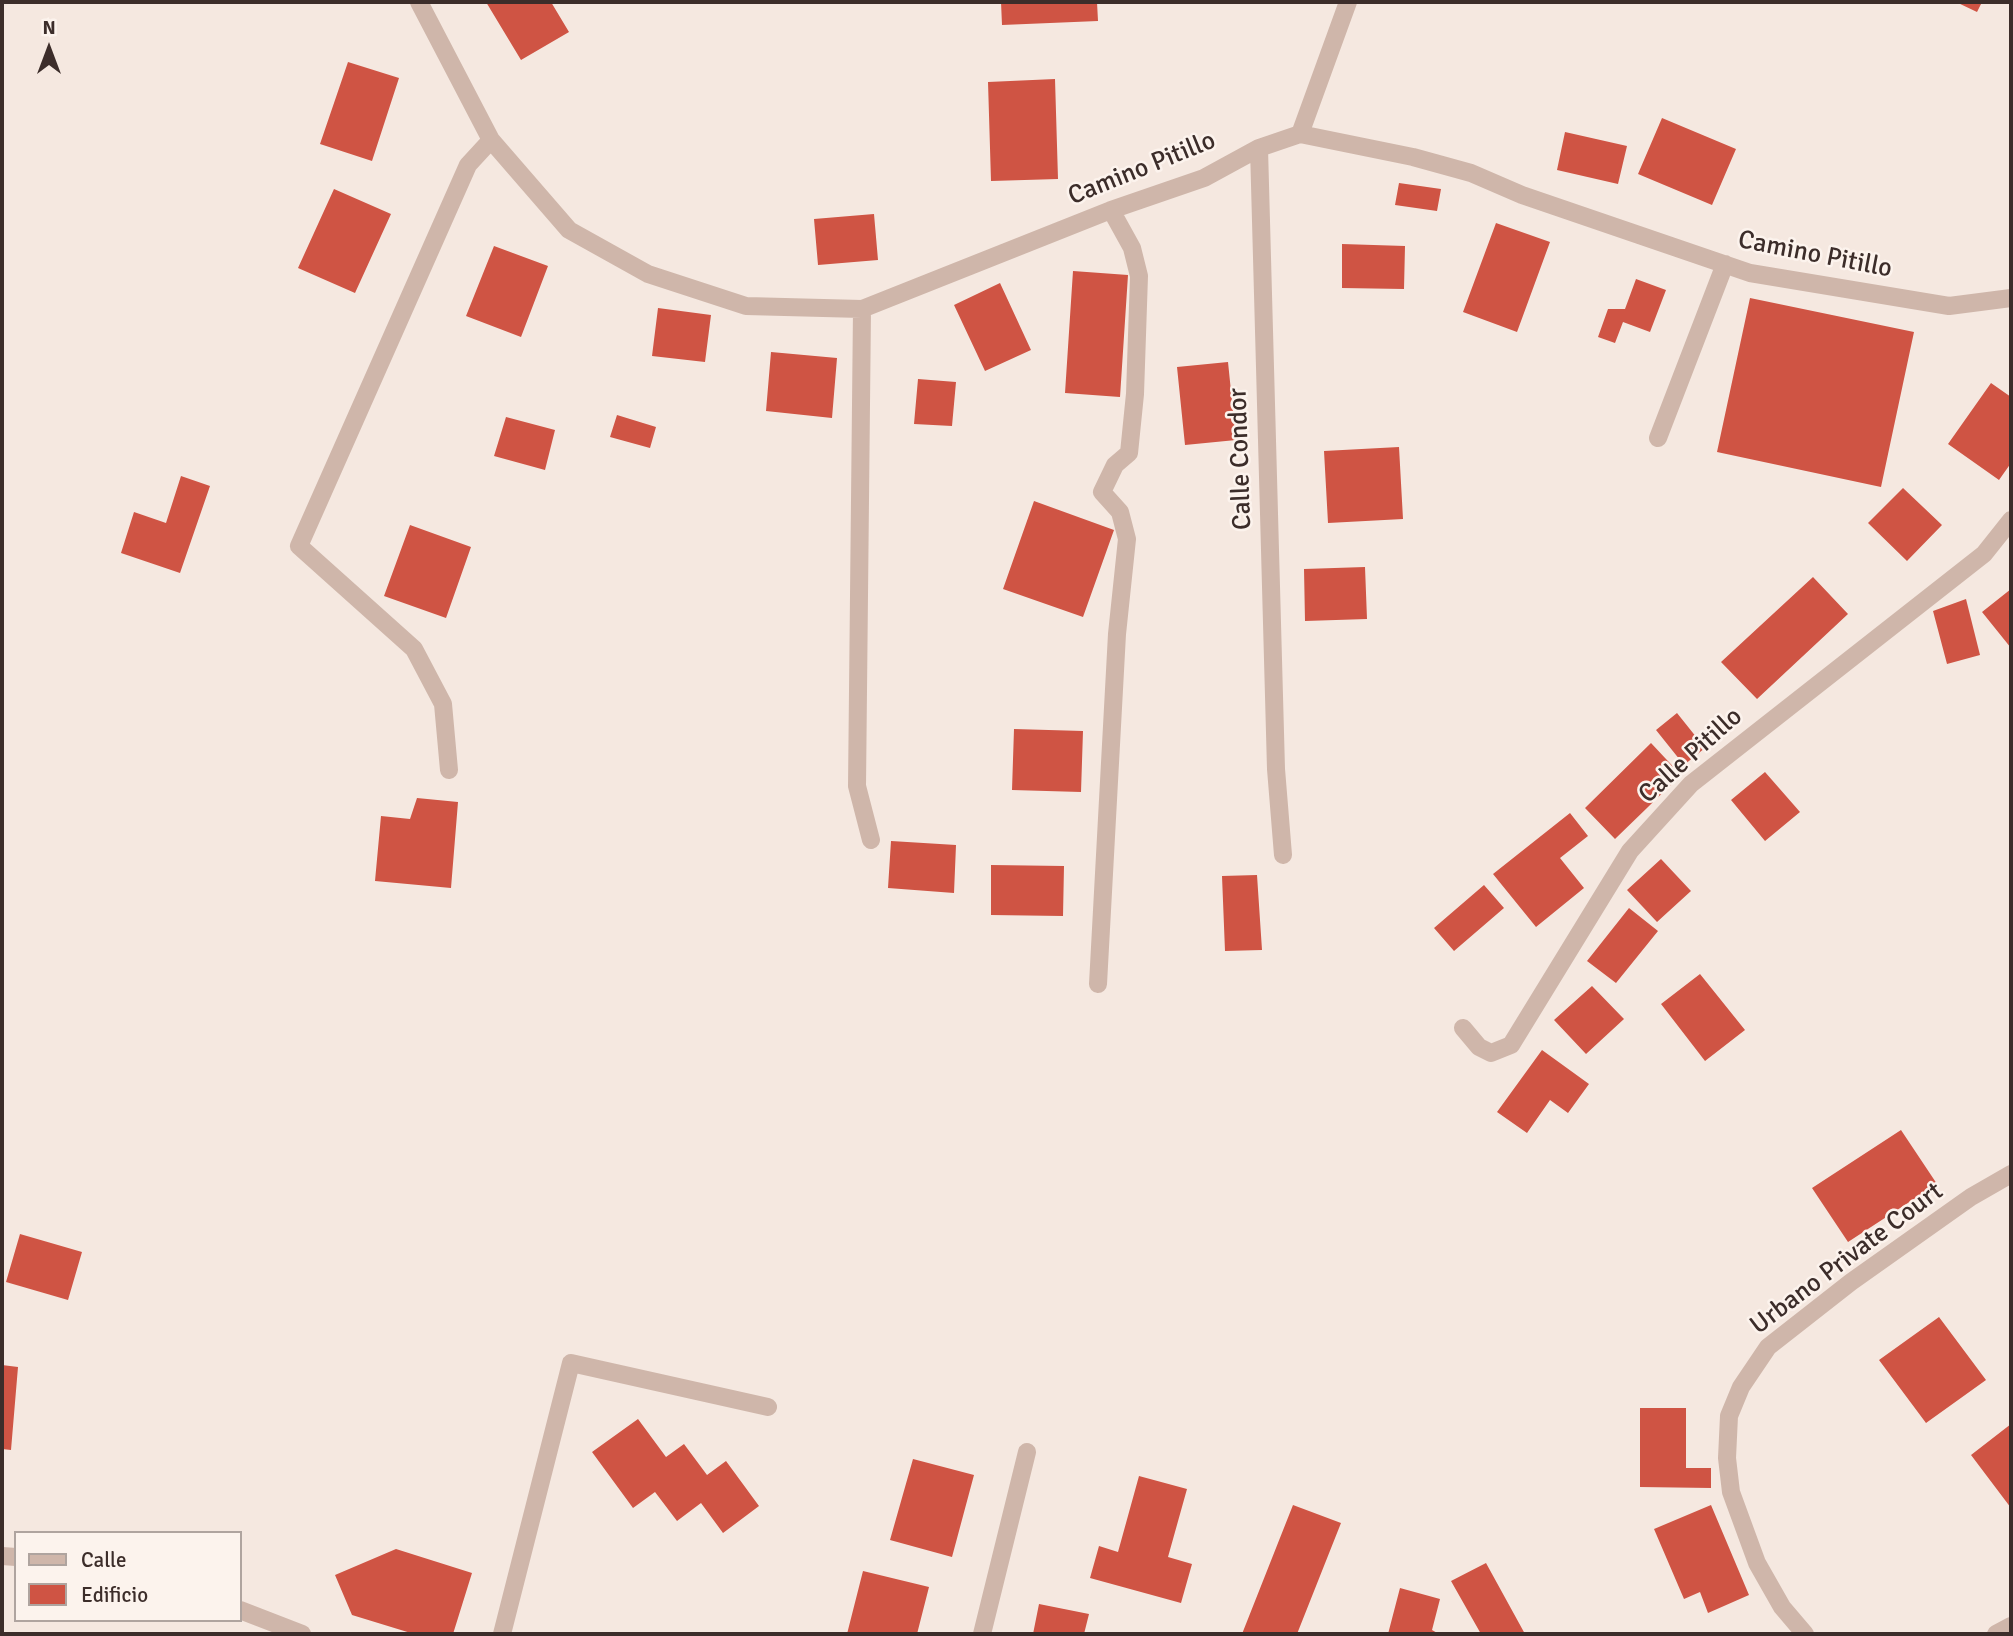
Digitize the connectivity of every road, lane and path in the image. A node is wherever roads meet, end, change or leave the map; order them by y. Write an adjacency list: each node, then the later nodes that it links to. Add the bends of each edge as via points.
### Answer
1 (419, 2): 4 (street, Camino Pitillo)
2 (1348, 2): 3 (street)
3 (1300, 134): 5 (street, Camino Pitillo); 7 (street, Camino Pitillo, via 1471,173 1522,195)
4 (491, 140): 9 (street, Camino Pitillo, via 569,230 649,274 746,306); 12 (street, via 468,165 299,546 414,649 443,704)
5 (1259, 148): 6 (street, Camino Pitillo, via 1204,178); 14 (street, Calle Condor, via 1276,769)
6 (1111, 210): 9 (street, Camino Pitillo); 15 (street, via 1132,248 1139,276 1129,453 1115,465 1102,492 1120,512 1127,539 1117,634)
7 (1725, 264): 8 (street, Camino Pitillo, via 1750,273 1949,306); 10 (street)
8 (2011, 298)
9 (862, 309): 13 (street, via 856,786)
10 (1658, 438)
11 (2011, 520): 16 (street, Calle Pitillo, via 1984,554 1691,784 1630,851 1511,1045 1491,1053 1479,1047)
12 (449, 770)
13 (871, 840)
14 (1283, 855)
15 (1098, 984)
16 (1463, 1028)
17 (2011, 1174): 25 (street, Urbano Private Court, via 1851,1282 1768,1347 1741,1387 1729,1416 1731,1492 1756,1563 1782,1607)
18 (768, 1407): 23 (street, via 571,1363)
19 (1027, 1452): 24 (street)
20 (242, 1611): 22 (street)
21 (2011, 1626): 26 (street)
22 (302, 1634)
23 (502, 1634)
24 (982, 1634)
25 (1805, 1634)
26 (1996, 1634)

